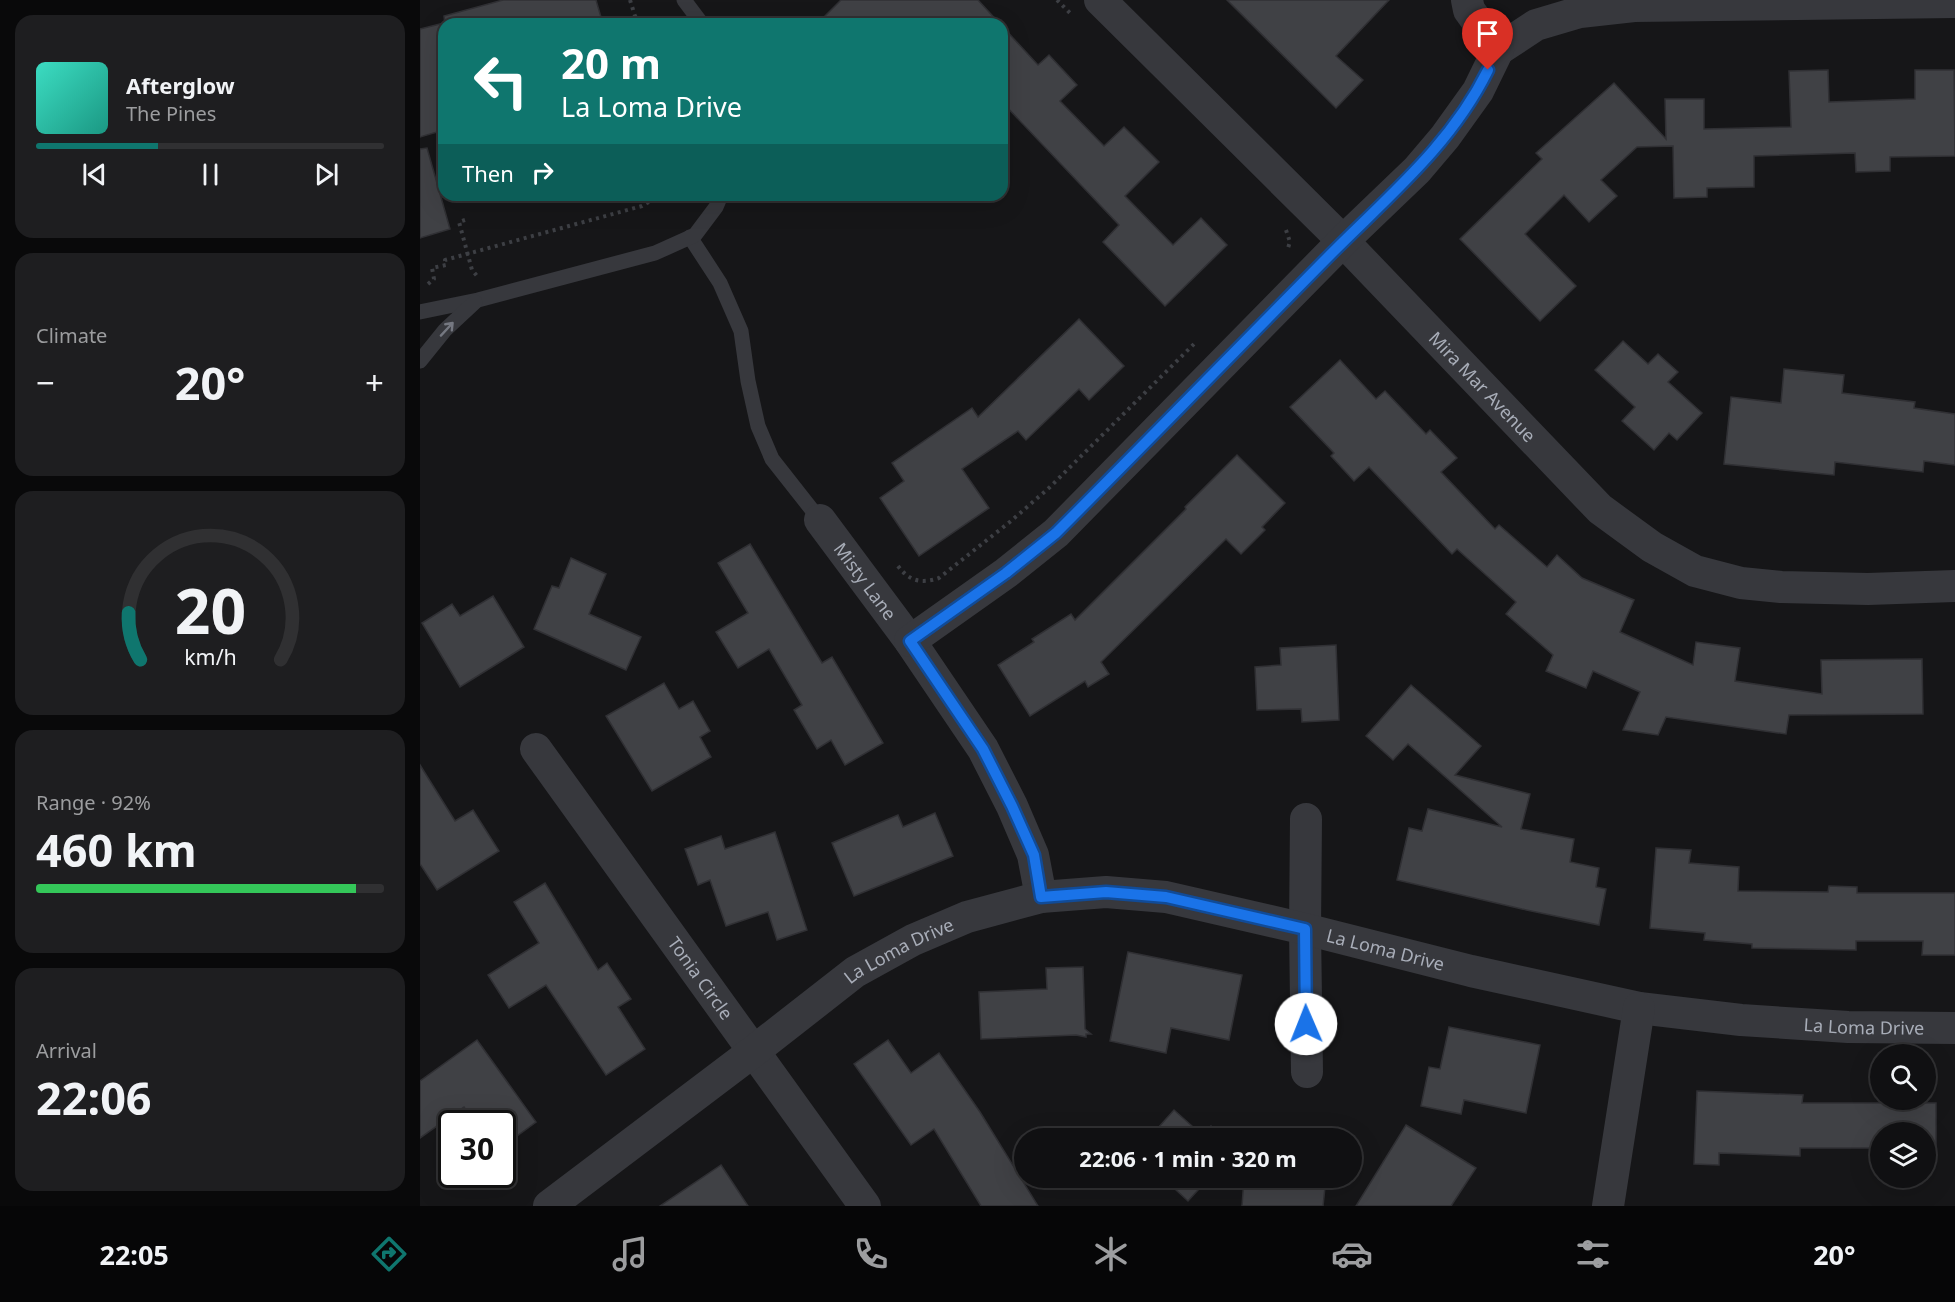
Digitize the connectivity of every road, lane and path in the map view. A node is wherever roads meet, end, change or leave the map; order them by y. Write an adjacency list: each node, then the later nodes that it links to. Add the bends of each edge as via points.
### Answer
1 (630, 0): 8 (path)
2 (684, 0): 9 (lane)
3 (1057, 0): 7 (path)
4 (1100, 0): 16 (street, Mira Mar Avenue)
5 (1467, 0): 10 (street, via 1469,10)
6 (1955, 2): 10 (street, via 1634,6 1580,12 1536,25)
7 (1073, 17)
8 (637, 18)
9 (698, 18)
10 (1498, 50): 16 (street, via 1478,91 1445,137 1417,170)
11 (650, 201): 17 (path)
12 (718, 201): 15 (lane)
13 (465, 220): 17 (path, via 459,222)
14 (1283, 224): 18 (path, via 1290,242)
15 (690, 237): 21 (lane, via 655,253); 25 (lane, via 720,283 741,331 758,426 772,459)
16 (1343, 241): 27 (street, Mira Mar Avenue, via 1600,509 1652,547 1695,571 1741,583 1868,589); 28 (street, via 1056,533)
17 (468, 254): 19 (path, via 472,270); 20 (path, via 432,268 433,281)
18 (1282, 256)
19 (483, 279)
20 (420, 287)
21 (478, 300): 22 (lane); 24 (lane, one-way to 21, via 445,330)
22 (420, 312)
23 (1199, 339): 26 (path, via 1050,487 939,578 912,579)
24 (420, 361)
25 (820, 520): 28 (street, Misty Lane)
26 (898, 566)
27 (1955, 586)
28 (910, 641): 31 (street, Misty Lane, via 983,749 1034,855)
29 (536, 749): 35 (street, Tonia Circle)
30 (1306, 819): 32 (street)
31 (1041, 897): 32 (street, La Loma Drive, via 1106,892 1166,897); 35 (street, La Loma Drive, via 967,917 913,940 855,972)
32 (1305, 929): 33 (street, La Loma Drive); 36 (street)
33 (1639, 1008): 34 (street, La Loma Drive, via 1848,1027); 39 (street)
34 (1955, 1028)
35 (754, 1052): 37 (street, La Loma Drive); 38 (street, Tonia Circle)
36 (1307, 1072)
37 (549, 1206)
38 (865, 1206)
39 (1608, 1206)

